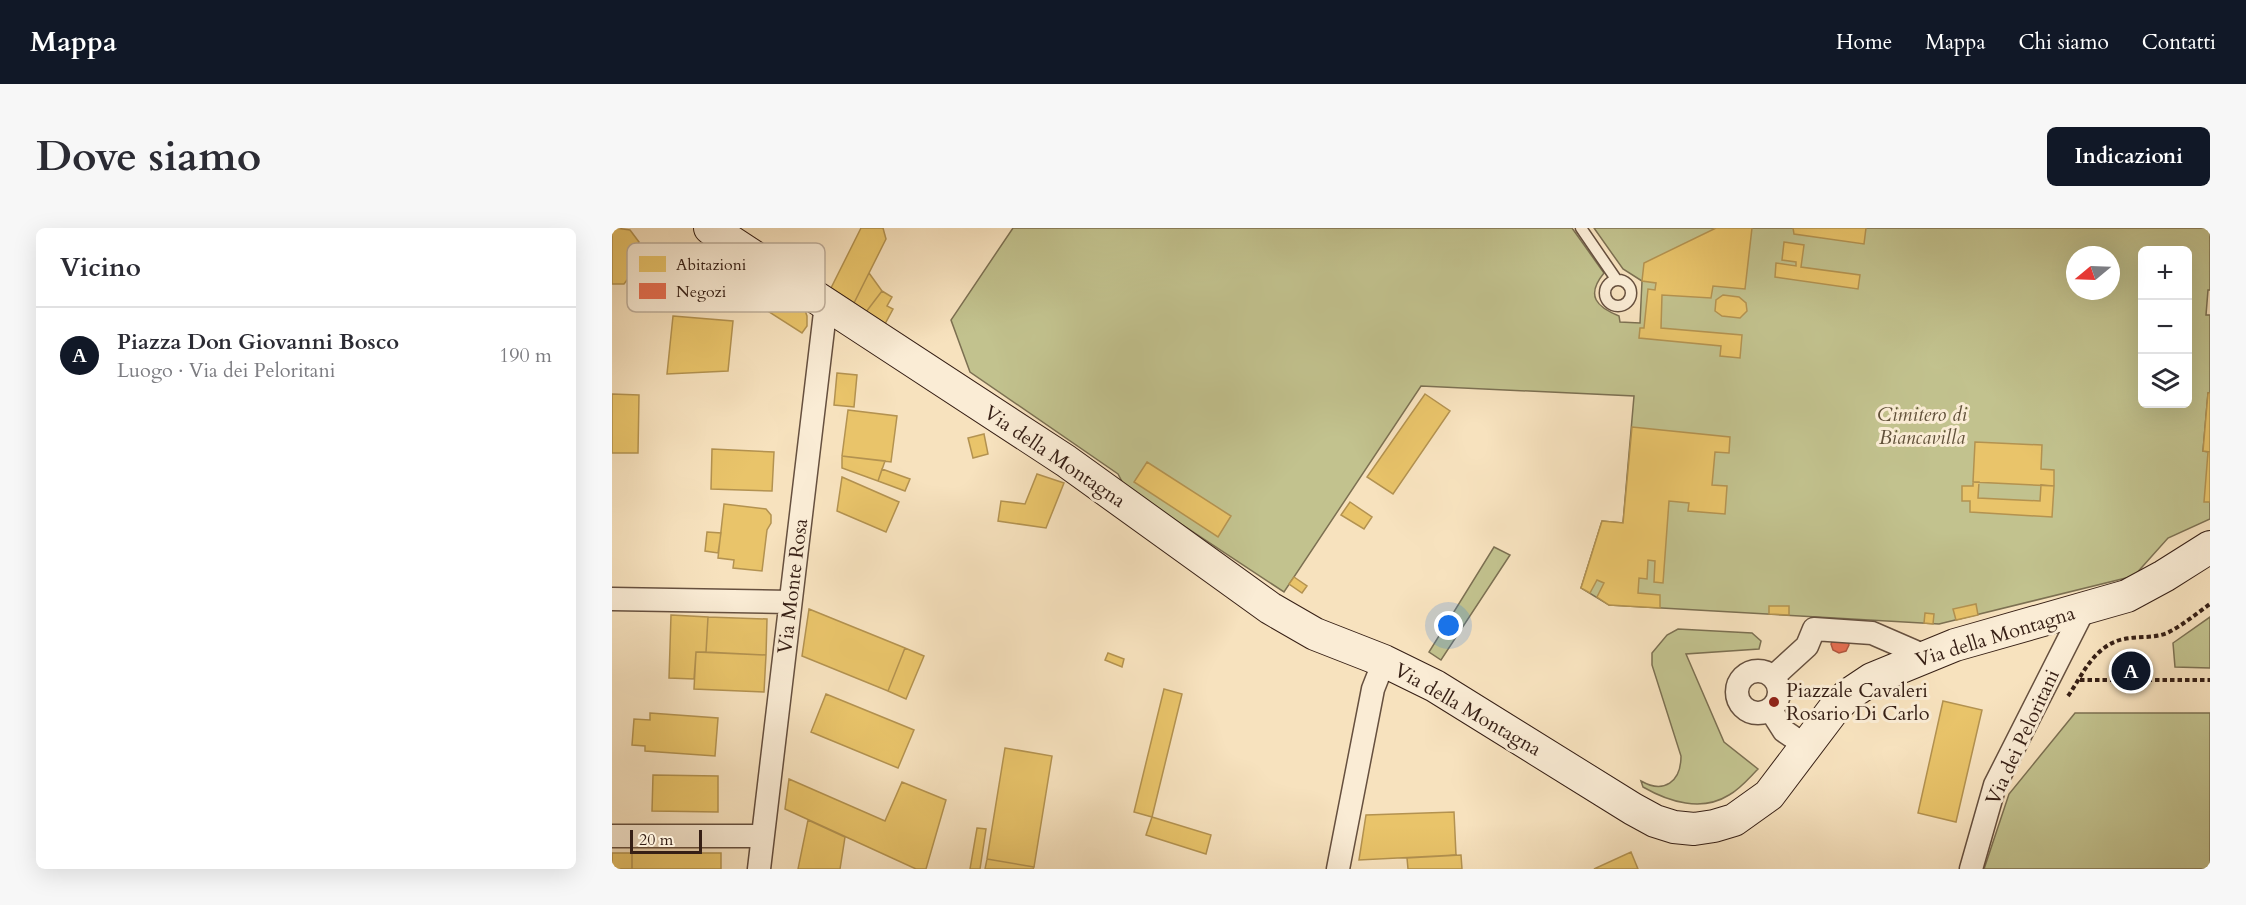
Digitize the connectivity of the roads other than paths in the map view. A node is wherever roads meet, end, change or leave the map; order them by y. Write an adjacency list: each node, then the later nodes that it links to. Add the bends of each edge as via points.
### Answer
1 (710, 228): 3 (street, Via della Montagna)
2 (1581, 228): 4 (lane)
3 (733, 243)
4 (1616, 279)
5 (826, 304): 8 (street, Via Monte Rosa); 11 (street, Via della Montagna, via 1066,461 1270,608 1315,634)
6 (2210, 547): 9 (street, Via della Montagna, via 2146,587)
7 (612, 599): 8 (street)
8 (790, 602): 16 (street, Via Monte Rosa)
9 (2084, 609): 10 (street, Via della Montagna); 19 (street, Via dei Peloritani, via 1995,786)
10 (1925, 656): 12 (street, via 1872,633 1814,629 1807,646); 14 (street, Via della Montagna, via 1872,679 1848,695)
11 (1384, 661): 14 (street, Via della Montagna, via 1435,686 1633,809 1674,827 1694,829 1734,820 1769,795); 18 (street, via 1373,689)
12 (1773, 677): 13 (street, via 1779,687 1778,699); 13 (street, via 1762,671 1750,672 1741,679 1737,690 1739,702 1748,710 1759,713)
13 (1770, 709): 14 (street, via 1784,731)
14 (1806, 746)
15 (612, 836): 16 (street)
16 (762, 836): 17 (street, Via Monte Rosa)
17 (759, 869)
18 (1338, 869)
19 (1971, 869)

